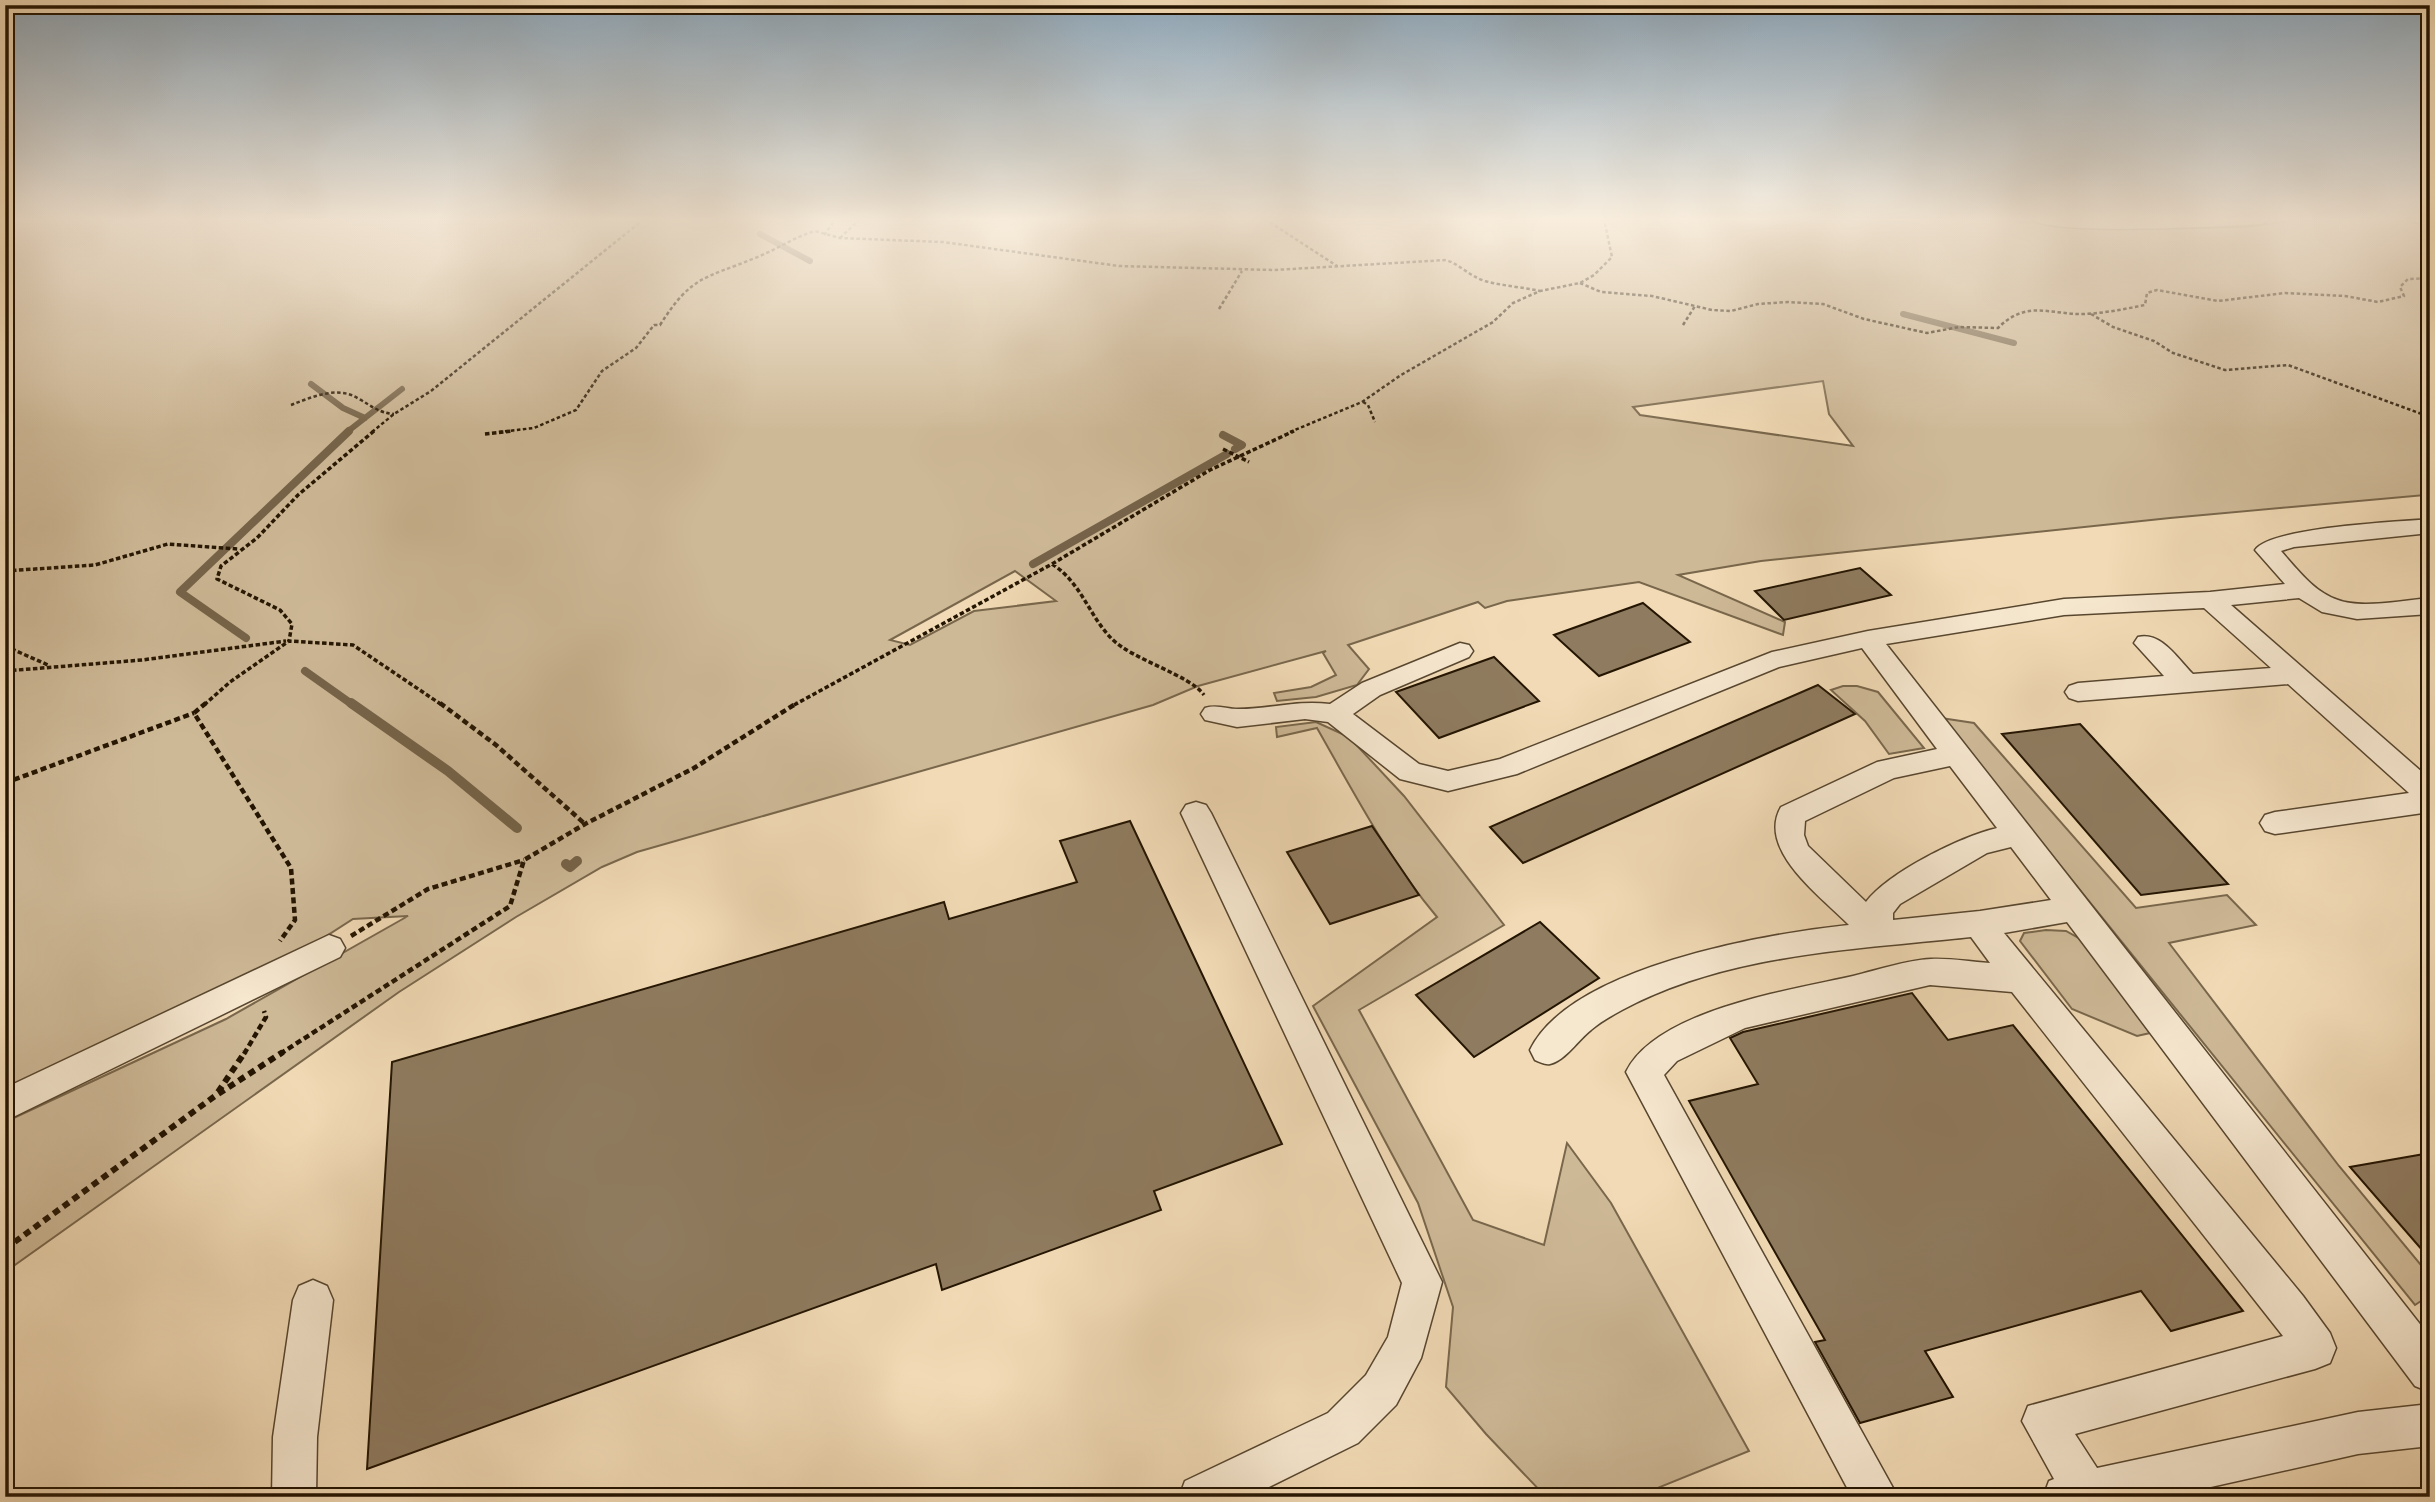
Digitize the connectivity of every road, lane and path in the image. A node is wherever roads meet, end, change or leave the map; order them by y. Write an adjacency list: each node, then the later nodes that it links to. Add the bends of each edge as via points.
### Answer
1 (557, 289): 15 (path, via 431,391)
2 (687, 289): 18 (path, via 660,325 654,325 636,348 602,371 576,410 534,428)
3 (1232, 289): 10 (path)
4 (1533, 289): 8 (path)
5 (1550, 289): 8 (path)
6 (1594, 289): 9 (path)
7 (2401, 289): 11 (path, via 2404,296 2378,302 2285,293 2218,301 2157,290 2147,293 2146,305)
8 (1540, 291): 13 (path, via 1513,303 1493,322 1401,374)
9 (1695, 306): 11 (path, via 1731,311 1769,303 1823,304 1927,333 1959,327 1998,328 2008,316 2031,310); 12 (path)
10 (1219, 309)
11 (2090, 314): 16 (path, via 2173,353 2225,370 2288,365)
12 (1683, 325)
13 (1362, 402): 17 (path); 20 (path)
14 (292, 405): 15 (path, via 328,392 345,393 358,397 373,412)
15 (394, 414): 23 (path)
16 (2430, 417)
17 (1375, 422)
18 (485, 434)
19 (1223, 449): 20 (path)
20 (1237, 456): 21 (path); 24 (path)
21 (1249, 462)
22 (2430, 526): 26 (street, via 2294,540 2267,550)
23 (240, 549): 25 (path, via 159,545 108,563); 30 (path, via 221,566 217,579 279,610 292,624)
24 (1052, 564): 40 (path, via 1067,573 1113,640 1198,686); 48 (path, via 803,699 694,768)
25 (5, 571)
26 (2303, 590): 27 (street); 28 (street, via 2331,607 2357,611)
27 (2210, 600): 29 (street, via 2064,607); 36 (street)
28 (2430, 606)
29 (1868, 639): 41 (street, via 1772,660 1507,767 1448,781 1410,772); 42 (street)
30 (289, 641): 34 (path, via 142,660); 39 (path); 48 (path, via 352,645 496,745)
31 (2147, 643): 37 (street)
32 (5, 646): 34 (path)
33 (1460, 651): 41 (street, via 1371,689)
34 (49, 666): 35 (path)
35 (5, 671)
36 (2294, 675): 37 (street); 44 (street)
37 (2187, 684): 38 (street)
38 (2078, 692)
39 (194, 713): 43 (path); 56 (path, via 291,868 295,920 263,964)
40 (1215, 713): 41 (street, via 1237,718 1304,710)
41 (1335, 714)
42 (1957, 755): 49 (street); 53 (street, via 1887,769 1791,815 1788,835 1796,852)
43 (5, 783)
44 (2430, 796)
45 (2430, 801): 47 (street)
46 (1196, 813): 66 (street, via 1422,1282 1407,1344 1381,1390 1343,1428)
47 (2276, 823)
48 (585, 824): 50 (path)
49 (2017, 834): 51 (street); 53 (street, via 1978,844 1889,895 1877,910)
50 (524, 860): 54 (path, via 428,889); 58 (path, via 509,906)
51 (2076, 908): 52 (street); 62 (street)
52 (1978, 923): 53 (street); 55 (street)
53 (1877, 933): 57 (street, via 1738,954 1661,977 1590,1012)
54 (329, 948): 56 (street)
55 (2021, 979): 64 (street, via 2315,1348 2043,1421); 67 (street, via 1930,972 1741,1016 1665,1051 1644,1072)
56 (254, 986): 58 (path, via 266,1017); 59 (street)
57 (1547, 1050)
58 (215, 1096): 60 (path)
59 (5, 1105)
60 (5, 1249)
61 (313, 1300): 65 (street, via 295,1437)
62 (2430, 1371)
63 (2430, 1425): 64 (street, via 2358,1433)
64 (2076, 1495)
65 (294, 1497)
66 (1201, 1497)
67 (1876, 1497)

